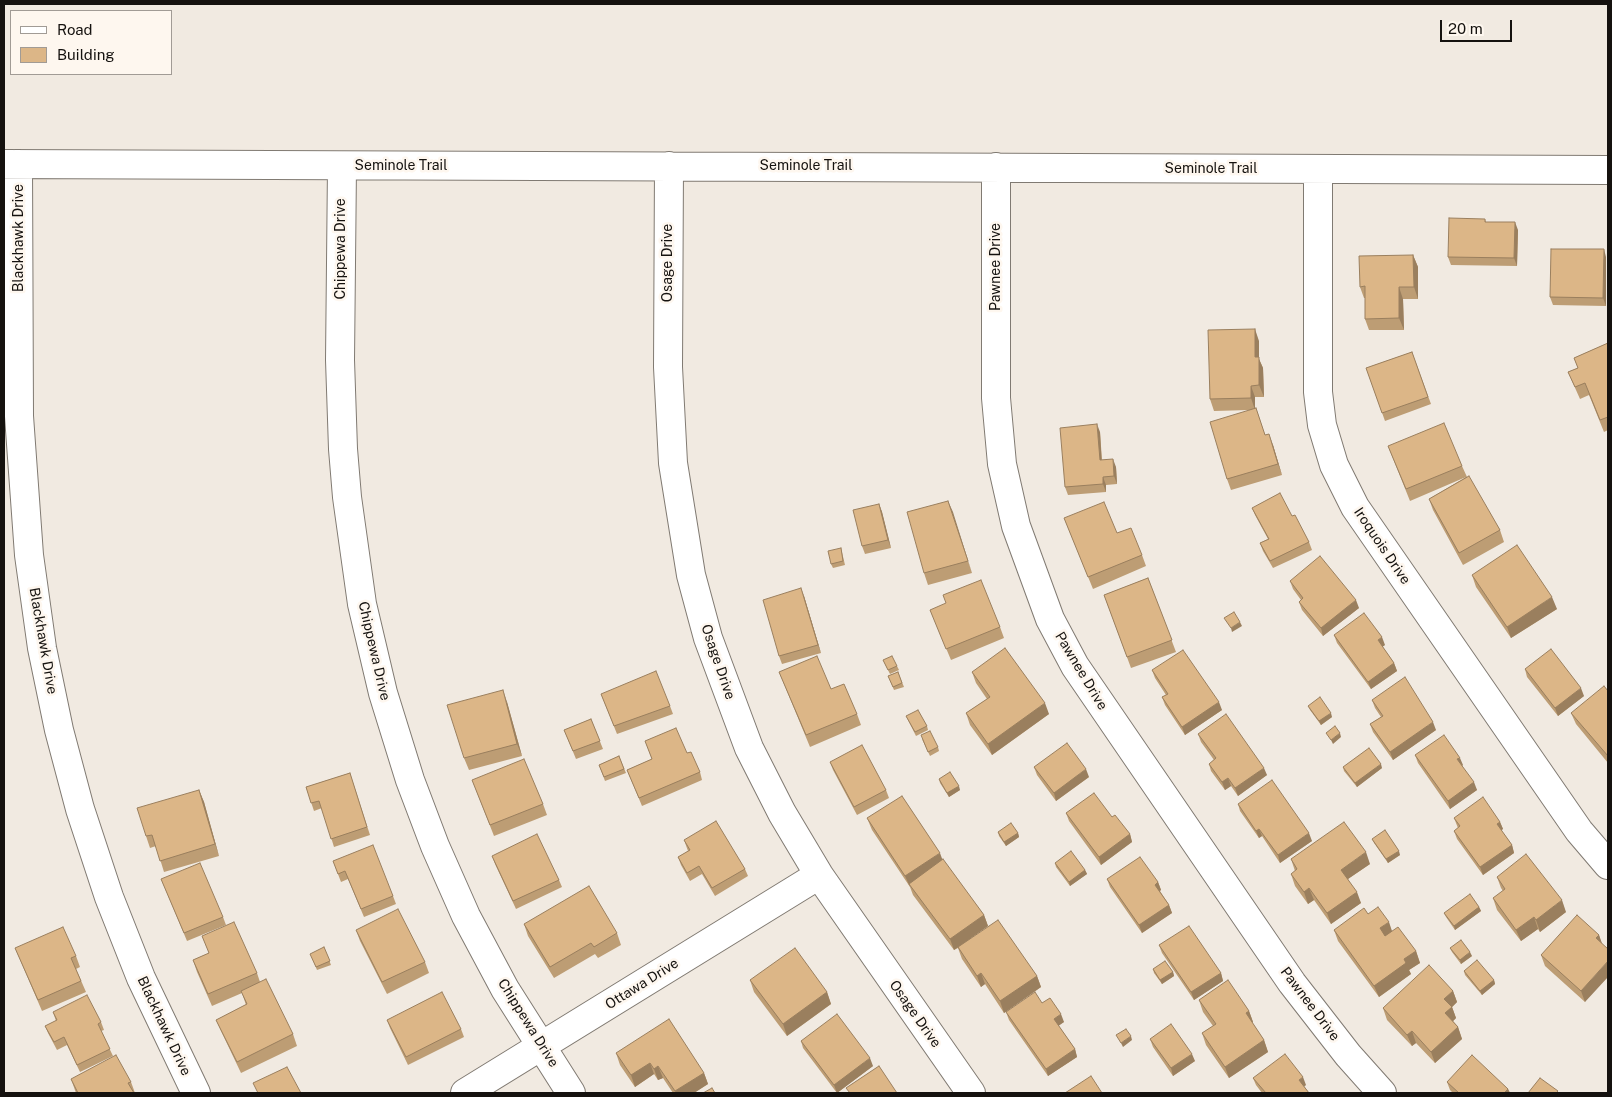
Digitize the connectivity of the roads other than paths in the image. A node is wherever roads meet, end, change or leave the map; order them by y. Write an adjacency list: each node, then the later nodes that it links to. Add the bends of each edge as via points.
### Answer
1 (11, 164): 2 (street, Seminole Trail); 10 (street, Blackhawk Drive, via 19,416 29,555 42,648 59,730 109,896 141,978)
2 (342, 166): 3 (street, Seminole Trail); 9 (street, Chippewa Drive, via 340,360 343,449 346,497 362,604 383,693 435,846 466,916)
3 (669, 166): 4 (street, Seminole Trail); 8 (street, Osage Drive, via 668,367 672,463 691,575 714,656 749,748)
4 (996, 168): 5 (street, Seminole Trail); 14 (street, Pawnee Drive, via 996,398 1002,464 1016,526 1050,619 1075,666 1292,983)
5 (1318, 169): 6 (street, Seminole Trail); 7 (street, Iroquois Drive, via 1318,392 1322,425 1334,465 1355,507 1579,831)
6 (1608, 170)
7 (1608, 865)
8 (819, 875): 9 (street, Ottawa Drive); 13 (street, Osage Drive)
9 (541, 1046): 11 (street, Ottawa Drive); 12 (street, Chippewa Drive)
10 (196, 1093)
11 (465, 1093)
12 (572, 1093)
13 (971, 1093)
14 (1382, 1093)

